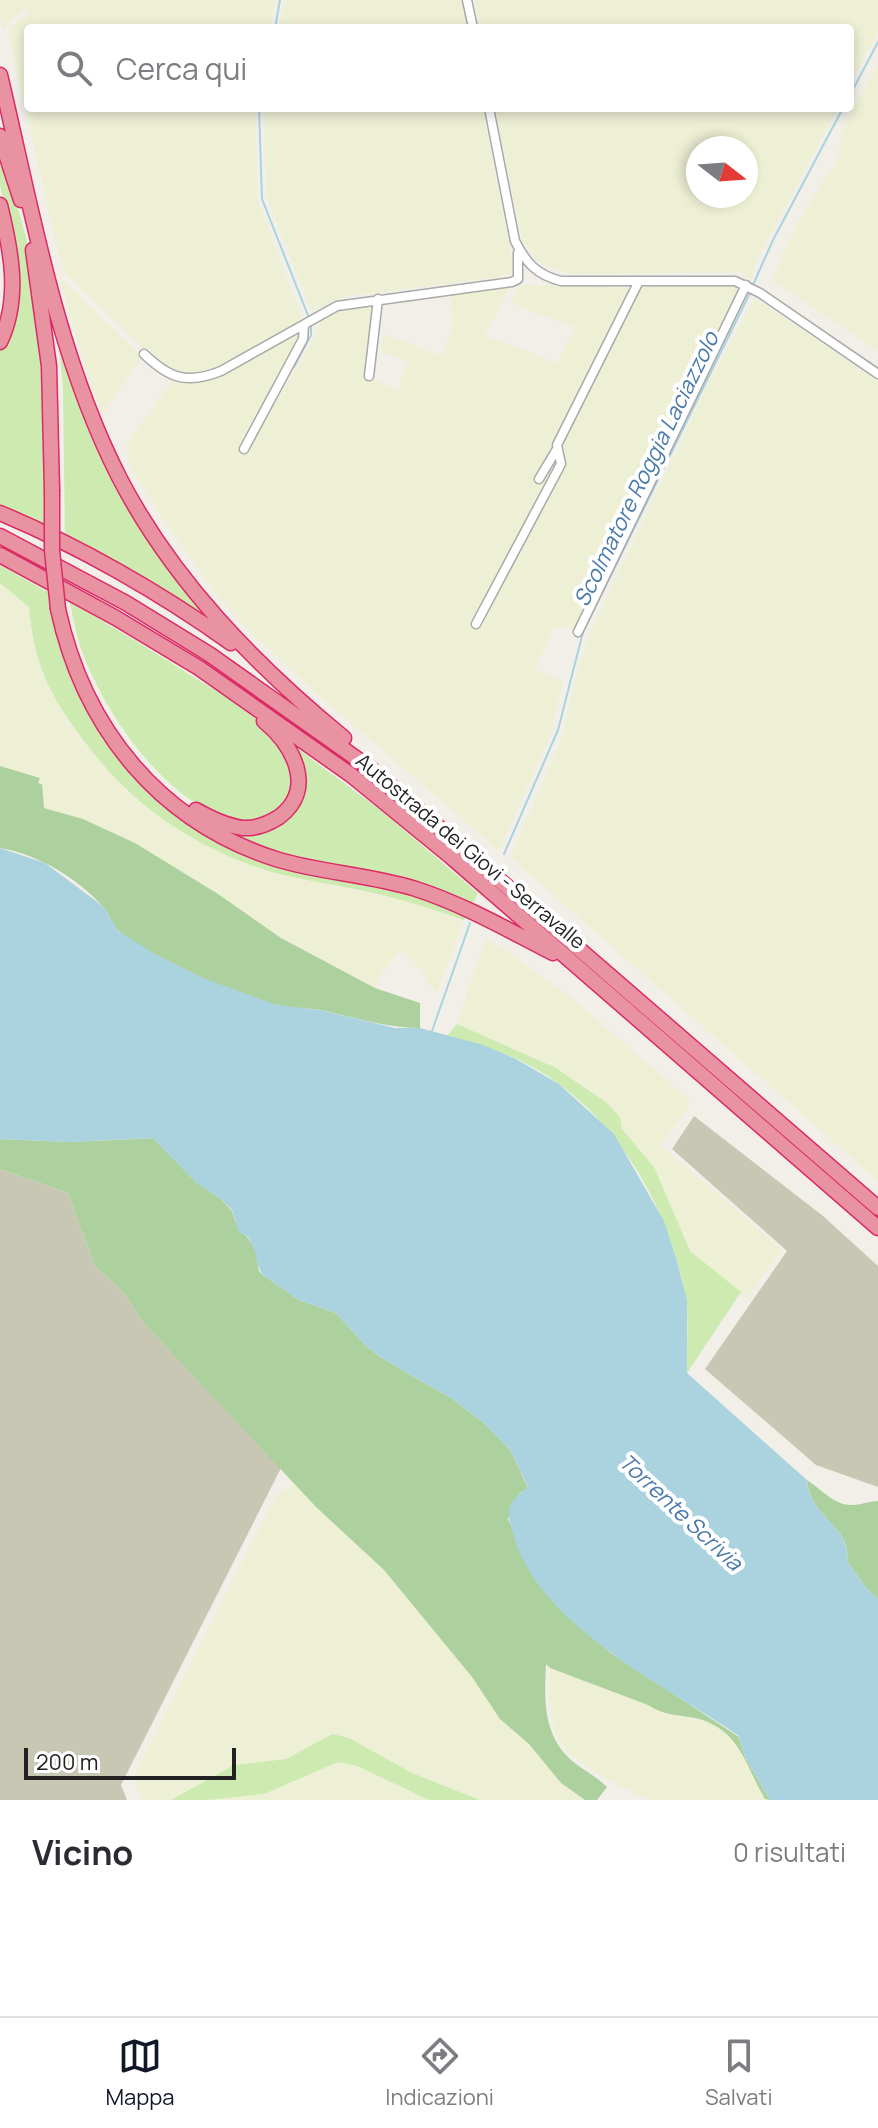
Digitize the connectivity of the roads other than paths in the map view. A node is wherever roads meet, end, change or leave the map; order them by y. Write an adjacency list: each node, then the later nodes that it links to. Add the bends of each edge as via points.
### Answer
1 (467, 0): 2 (street)
2 (472, 24)
3 (0, 75): 10 (highway)
4 (0, 106): 7 (highway)
5 (490, 112): 9 (street)
6 (0, 136): 7 (highway)
7 (22, 201): 22 (highway, via 45,325)
8 (0, 205): 15 (highway, via 13,275)
9 (518, 248): 11 (street, via 529,266 551,279); 13 (street, via 518,279 512,282)
10 (45, 265): 22 (highway, via 58,386); 29 (highway, via 82,391 119,478 211,612)
11 (639, 281): 12 (street, via 724,279); 20 (street)
12 (751, 288): 17 (street); 28 (street)
13 (378, 299): 14 (street, via 337,306); 18 (street)
14 (304, 325): 16 (street, via 205,377 170,375); 19 (street, via 303,339)
15 (0, 342)
16 (144, 354)
17 (878, 374)
18 (369, 376)
19 (244, 449)
20 (557, 449): 21 (street); 27 (street, via 561,464)
21 (539, 479)
22 (56, 492): 26 (highway)
23 (0, 513): 29 (highway, via 175,606)
24 (0, 536): 31 (highway, Autostrada dei Giovi - Serravalle, via 209,654 304,719)
25 (0, 555): 30 (highway, Autostrada dei Giovi - Serravalle)
26 (62, 608): 30 (highway, via 90,685 135,756 171,792 211,818 244,828 266,824 294,798 297,764 273,728); 32 (highway, via 73,664 98,718 150,784 183,811 227,839 277,859 383,880 459,905)
27 (476, 624)
28 (578, 632)
29 (257, 661): 31 (highway)
30 (199, 668): 32 (highway, Autostrada dei Giovi - Serravalle, via 384,801)
31 (426, 814): 33 (highway, Autostrada dei Giovi - Serravalle)
32 (576, 965): 34 (highway, Autostrada dei Giovi - Serravalle)
33 (878, 1208)
34 (878, 1228)

